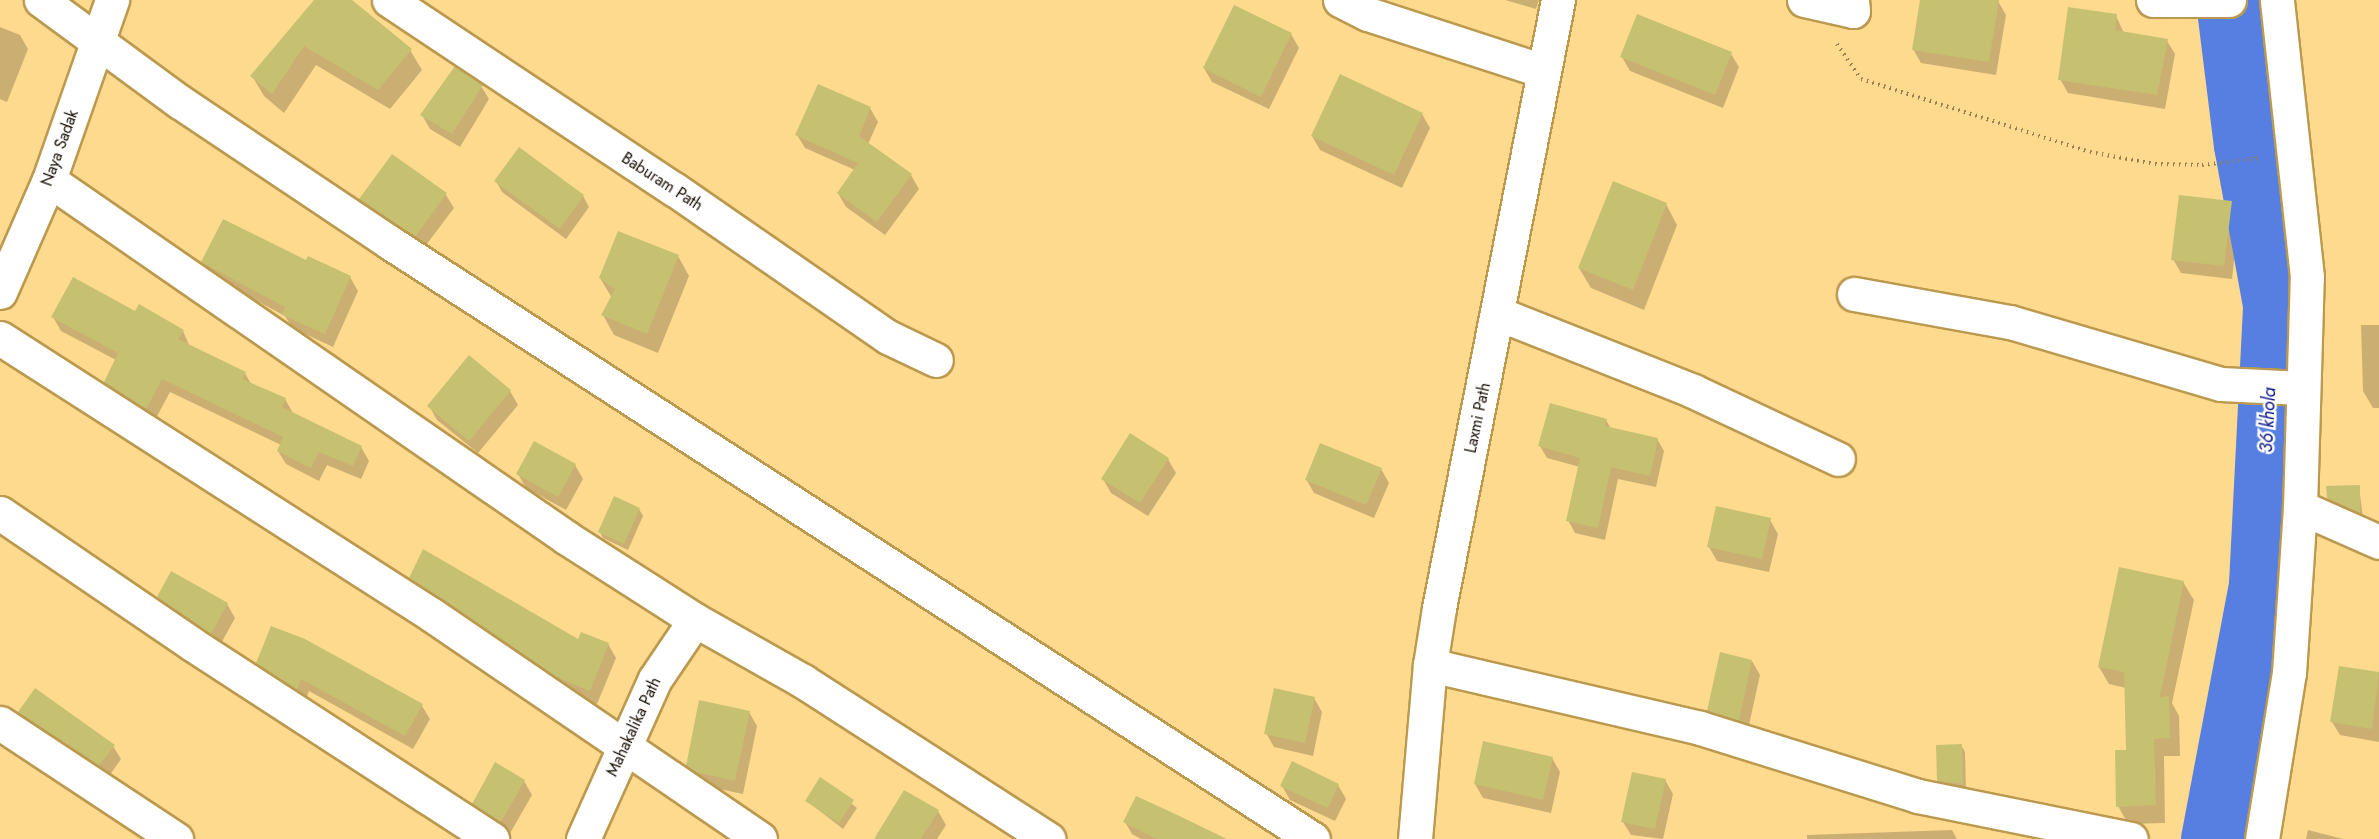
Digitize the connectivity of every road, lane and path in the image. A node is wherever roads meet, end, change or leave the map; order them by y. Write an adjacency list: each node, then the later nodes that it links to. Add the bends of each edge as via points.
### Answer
1 (41, 0): 11 (street)
2 (112, 0): 11 (street, Naya Sadak)
3 (389, 0): 19 (street, Baburam Path, via 879,331)
4 (1340, 0): 12 (street, via 1368,14)
5 (1558, 0): 12 (street, Laxmi Path)
6 (1852, 0): 9 (street, via 1853,11)
7 (2152, 0): 10 (street)
8 (2277, 0): 20 (street, via 2307,277)
9 (1806, 1): 13 (path, via 1861,80 2090,152 2155,164)
10 (2220, 1)
11 (98, 39): 14 (street, Naya Sadak); 34 (street, via 180,102 388,242)
12 (1543, 71): 17 (street, Laxmi Path, via 1520,181)
13 (2264, 158)
14 (49, 180): 15 (street, Naya Sadak); 25 (street, via 567,538)
15 (0, 292)
16 (1854, 294): 20 (street, via 2010,322 2221,384)
17 (1499, 315): 21 (street, via 1693,391); 26 (street, Laxmi Path)
18 (0, 339): 28 (street, via 432,615)
19 (936, 360)
20 (2296, 388): 22 (street)
21 (1838, 459)
22 (2300, 507): 24 (street); 37 (street, via 2289,673)
23 (0, 513): 30 (street, via 192,644)
24 (2379, 542)
25 (695, 620): 28 (street, Mahakalika Path, via 655,679); 33 (street, via 802,681)
26 (1430, 664): 35 (street, Laxmi Path); 36 (street, via 1700,728 1918,796)
27 (0, 723): 29 (street)
28 (625, 749): 31 (street, Mahakalika Path); 32 (street)
29 (176, 839)
30 (492, 839)
31 (583, 839)
32 (760, 839)
33 (1048, 839)
34 (1313, 839)
35 (1415, 839)
36 (2131, 839)
37 (2262, 839)

